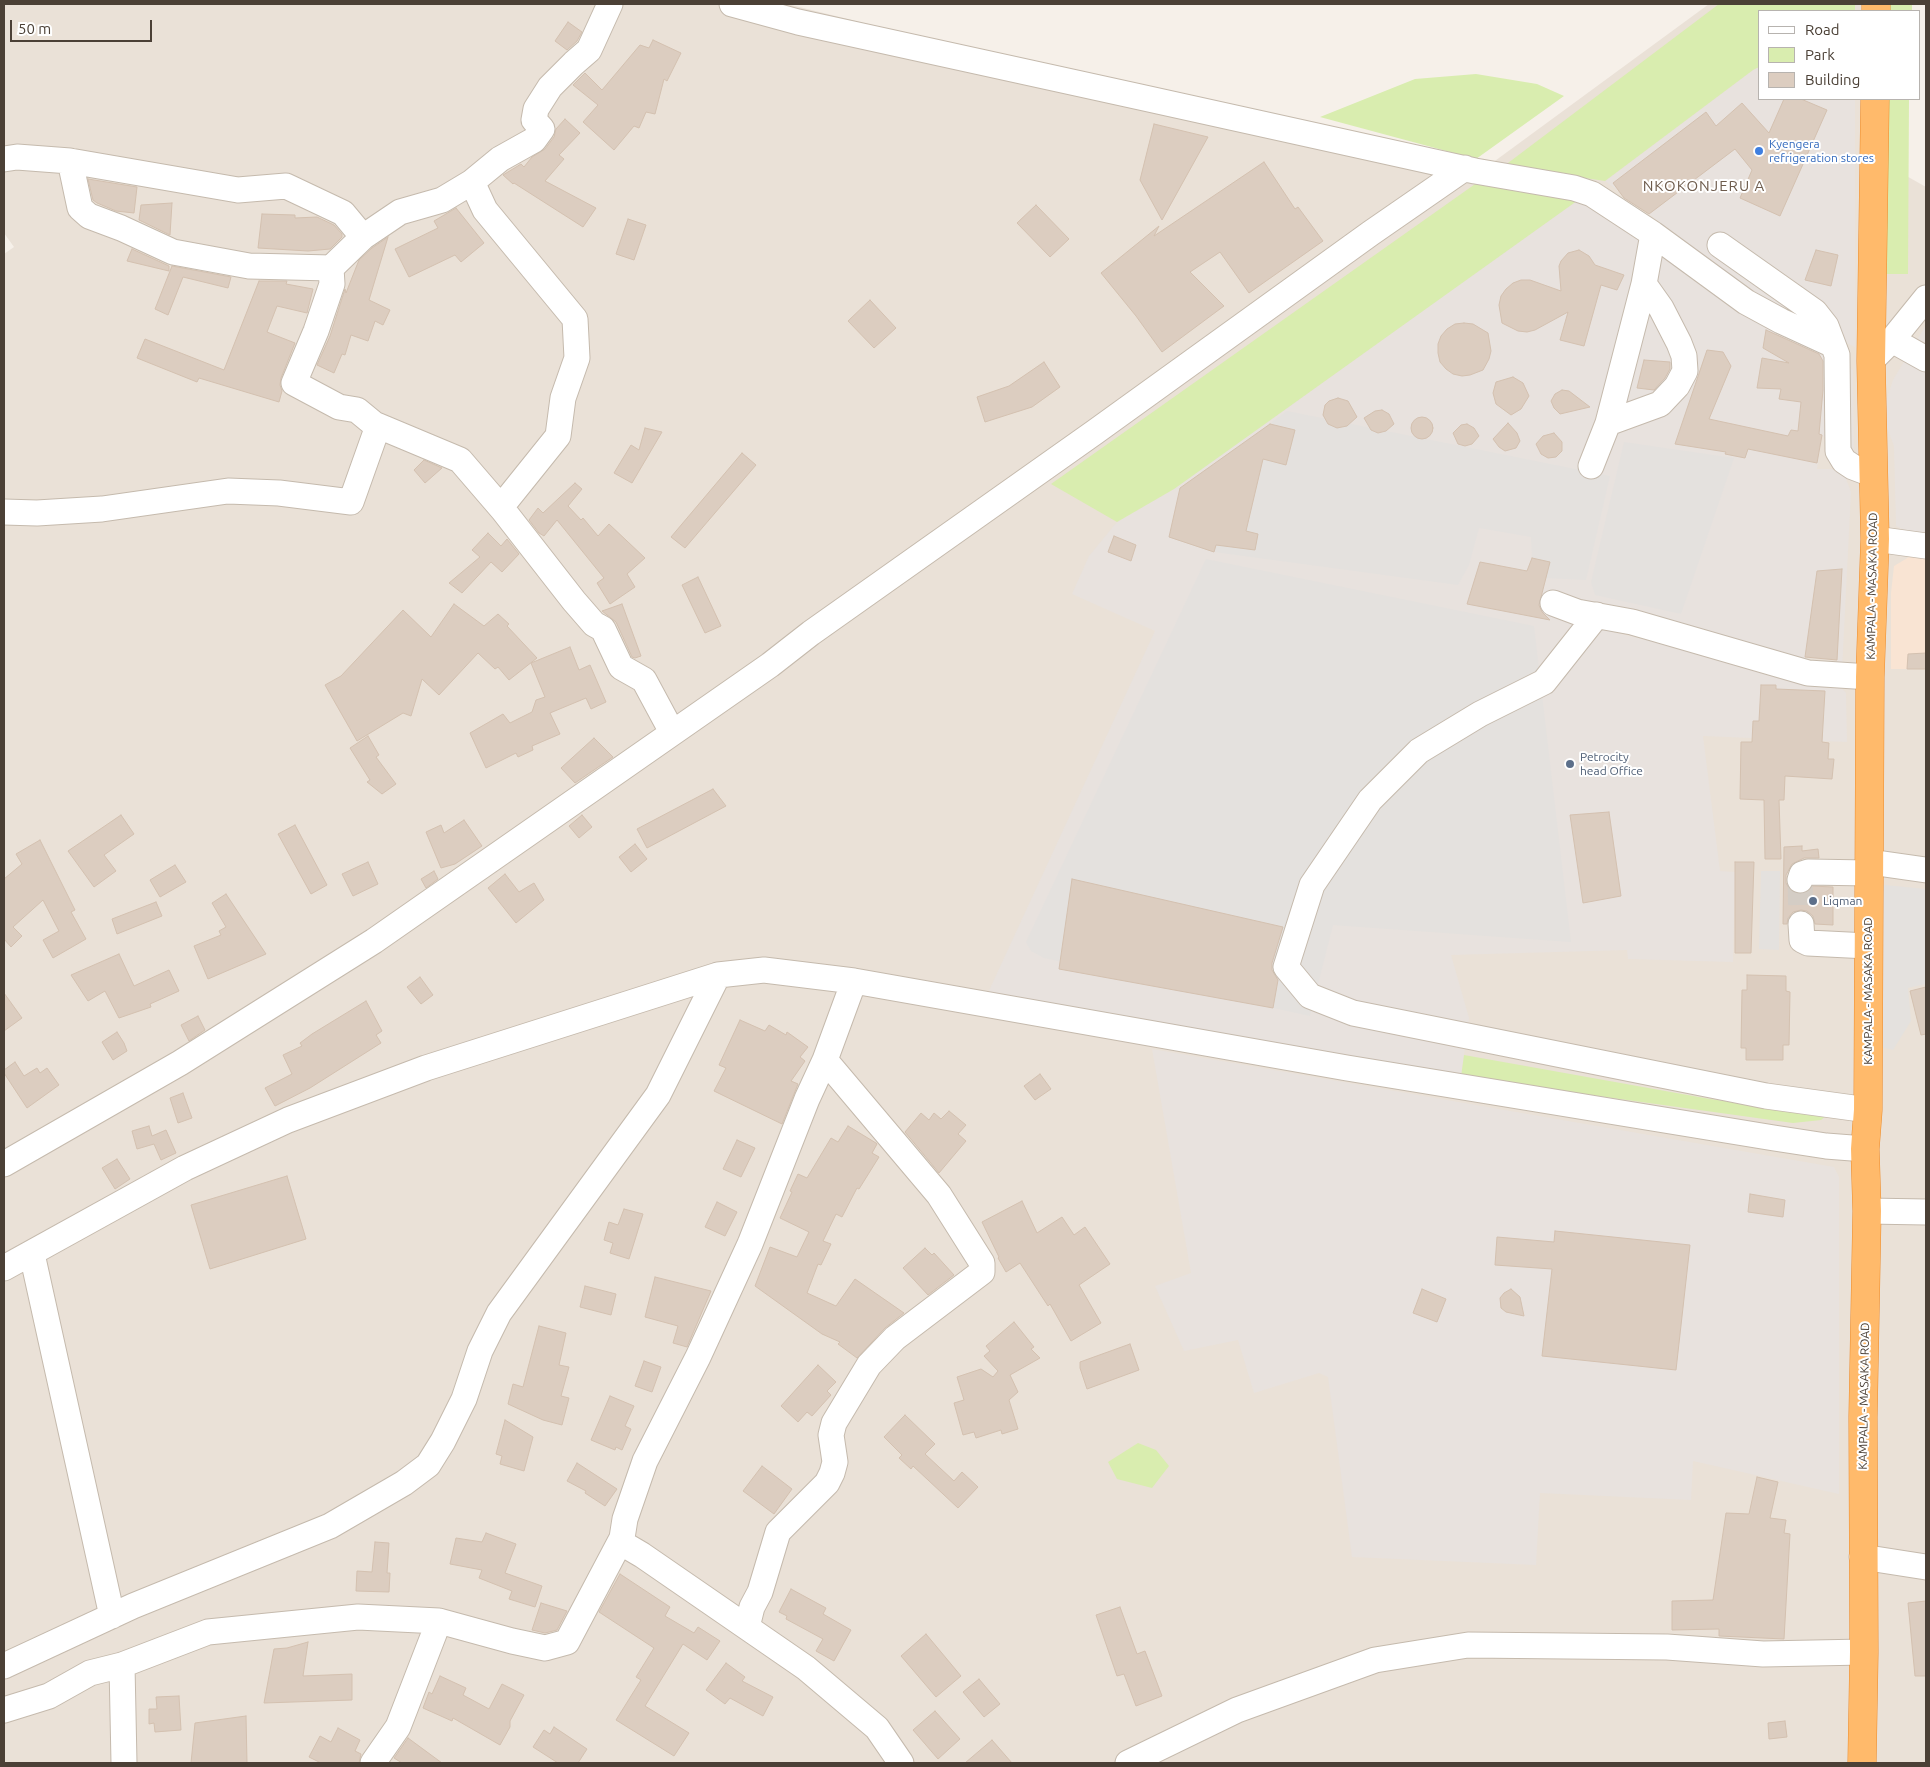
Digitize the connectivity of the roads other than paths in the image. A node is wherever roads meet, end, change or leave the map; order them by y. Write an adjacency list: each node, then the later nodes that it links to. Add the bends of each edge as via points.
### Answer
1 (610, 4): 7 (street, via 589,50 550,87 536,109 534,120 542,129 534,140 500,159)
2 (732, 4): 6 (street, via 798,22)
3 (1874, 100): 17 (highway, KAMPALA - MASAKA ROAD)
4 (4, 159): 5 (street)
5 (70, 161): 9 (street, via 238,190 286,186 343,213); 11 (street, via 80,208 89,216 173,252 249,266)
6 (1465, 168): 8 (street, via 1592,194); 29 (street)
7 (472, 182): 9 (street, via 442,200 400,212); 22 (street, via 485,210 575,319 577,358 563,398 558,436)
8 (1653, 234): 12 (street); 15 (street, via 1746,302)
9 (363, 237): 11 (street)
10 (1720, 245): 15 (street, via 1816,312 1826,326)
11 (331, 268): 19 (street, via 332,284 294,383 339,407 357,410)
12 (1644, 284): 18 (street); 18 (street, via 1679,343 1685,371 1677,386 1660,404)
13 (1926, 298): 14 (street)
14 (1892, 340): 16 (street); 17 (street)
15 (1831, 344): 21 (street, via 1837,355 1838,451 1853,467)
16 (1926, 359)
17 (1871, 361): 21 (highway, KAMPALA - MASAKA ROAD)
18 (1608, 422): 20 (street)
19 (378, 426): 22 (street, via 460,460); 23 (street, via 351,502 279,493 228,491 102,509)
20 (1592, 466)
21 (1874, 475): 24 (highway, KAMPALA - MASAKA ROAD)
22 (501, 507): 29 (street, via 574,601 594,624 603,629 621,667 644,680)
23 (4, 512)
24 (1875, 539): 25 (street); 28 (highway, KAMPALA - MASAKA ROAD)
25 (1926, 546)
26 (1553, 603): 27 (street)
27 (1597, 615): 28 (street, via 1632,622 1808,673); 39 (street, via 1544,682 1480,714 1419,751 1370,800 1312,885 1286,967 1310,996 1353,1013 1766,1096)
28 (1870, 677): 31 (highway, KAMPALA - MASAKA ROAD)
29 (672, 732): 41 (street, via 374,940 180,1063)
30 (1926, 870): 31 (street)
31 (1869, 871): 32 (street, via 1808,872 1802,874); 33 (street); 35 (highway, KAMPALA - MASAKA ROAD)
32 (1800, 880)
33 (1926, 882)
34 (1800, 924): 35 (street, via 1802,940 1808,943)
35 (1868, 946): 39 (highway, KAMPALA - MASAKA ROAD)
36 (718, 976): 37 (street, via 764,970); 44 (street, via 426,1068 288,1120 185,1168); 49 (street, via 658,1095 499,1313 480,1351 464,1400 428,1465 404,1483 330,1526)
37 (854, 981): 38 (street); 40 (street, via 1347,1068 1774,1138)
38 (825, 1060): 46 (street, via 750,1244 645,1461 625,1519); 51 (street, via 939,1195 982,1263 982,1272 895,1338 870,1364 834,1423 831,1435 835,1462 827,1483 778,1532)
39 (1868, 1110): 40 (highway, KAMPALA - MASAKA ROAD)
40 (1866, 1149): 42 (highway, KAMPALA - MASAKA ROAD)
41 (4, 1164)
42 (1867, 1211): 43 (street); 47 (highway, KAMPALA - MASAKA ROAD)
43 (1926, 1212)
44 (32, 1254): 45 (street); 49 (street)
45 (4, 1268)
46 (622, 1538): 50 (street, via 566,1642 545,1648); 51 (street, via 625,1545)
47 (1862, 1557): 48 (street); 52 (highway, KAMPALA - MASAKA ROAD)
48 (1926, 1567)
49 (112, 1616): 54 (street)
50 (439, 1622): 53 (street, via 358,1617 208,1632); 57 (street, via 398,1727)
51 (747, 1627): 58 (street, via 792,1657 852,1705 877,1728)
52 (1864, 1652): 59 (street, via 1763,1654 1667,1647 1468,1645 1375,1660 1237,1710); 60 (highway, KAMPALA - MASAKA ROAD)
53 (122, 1665): 55 (street, via 90,1673 49,1696); 56 (street)
54 (4, 1666)
55 (4, 1710)
56 (124, 1763)
57 (373, 1763)
58 (901, 1763)
59 (1128, 1763)
60 (1862, 1763)

